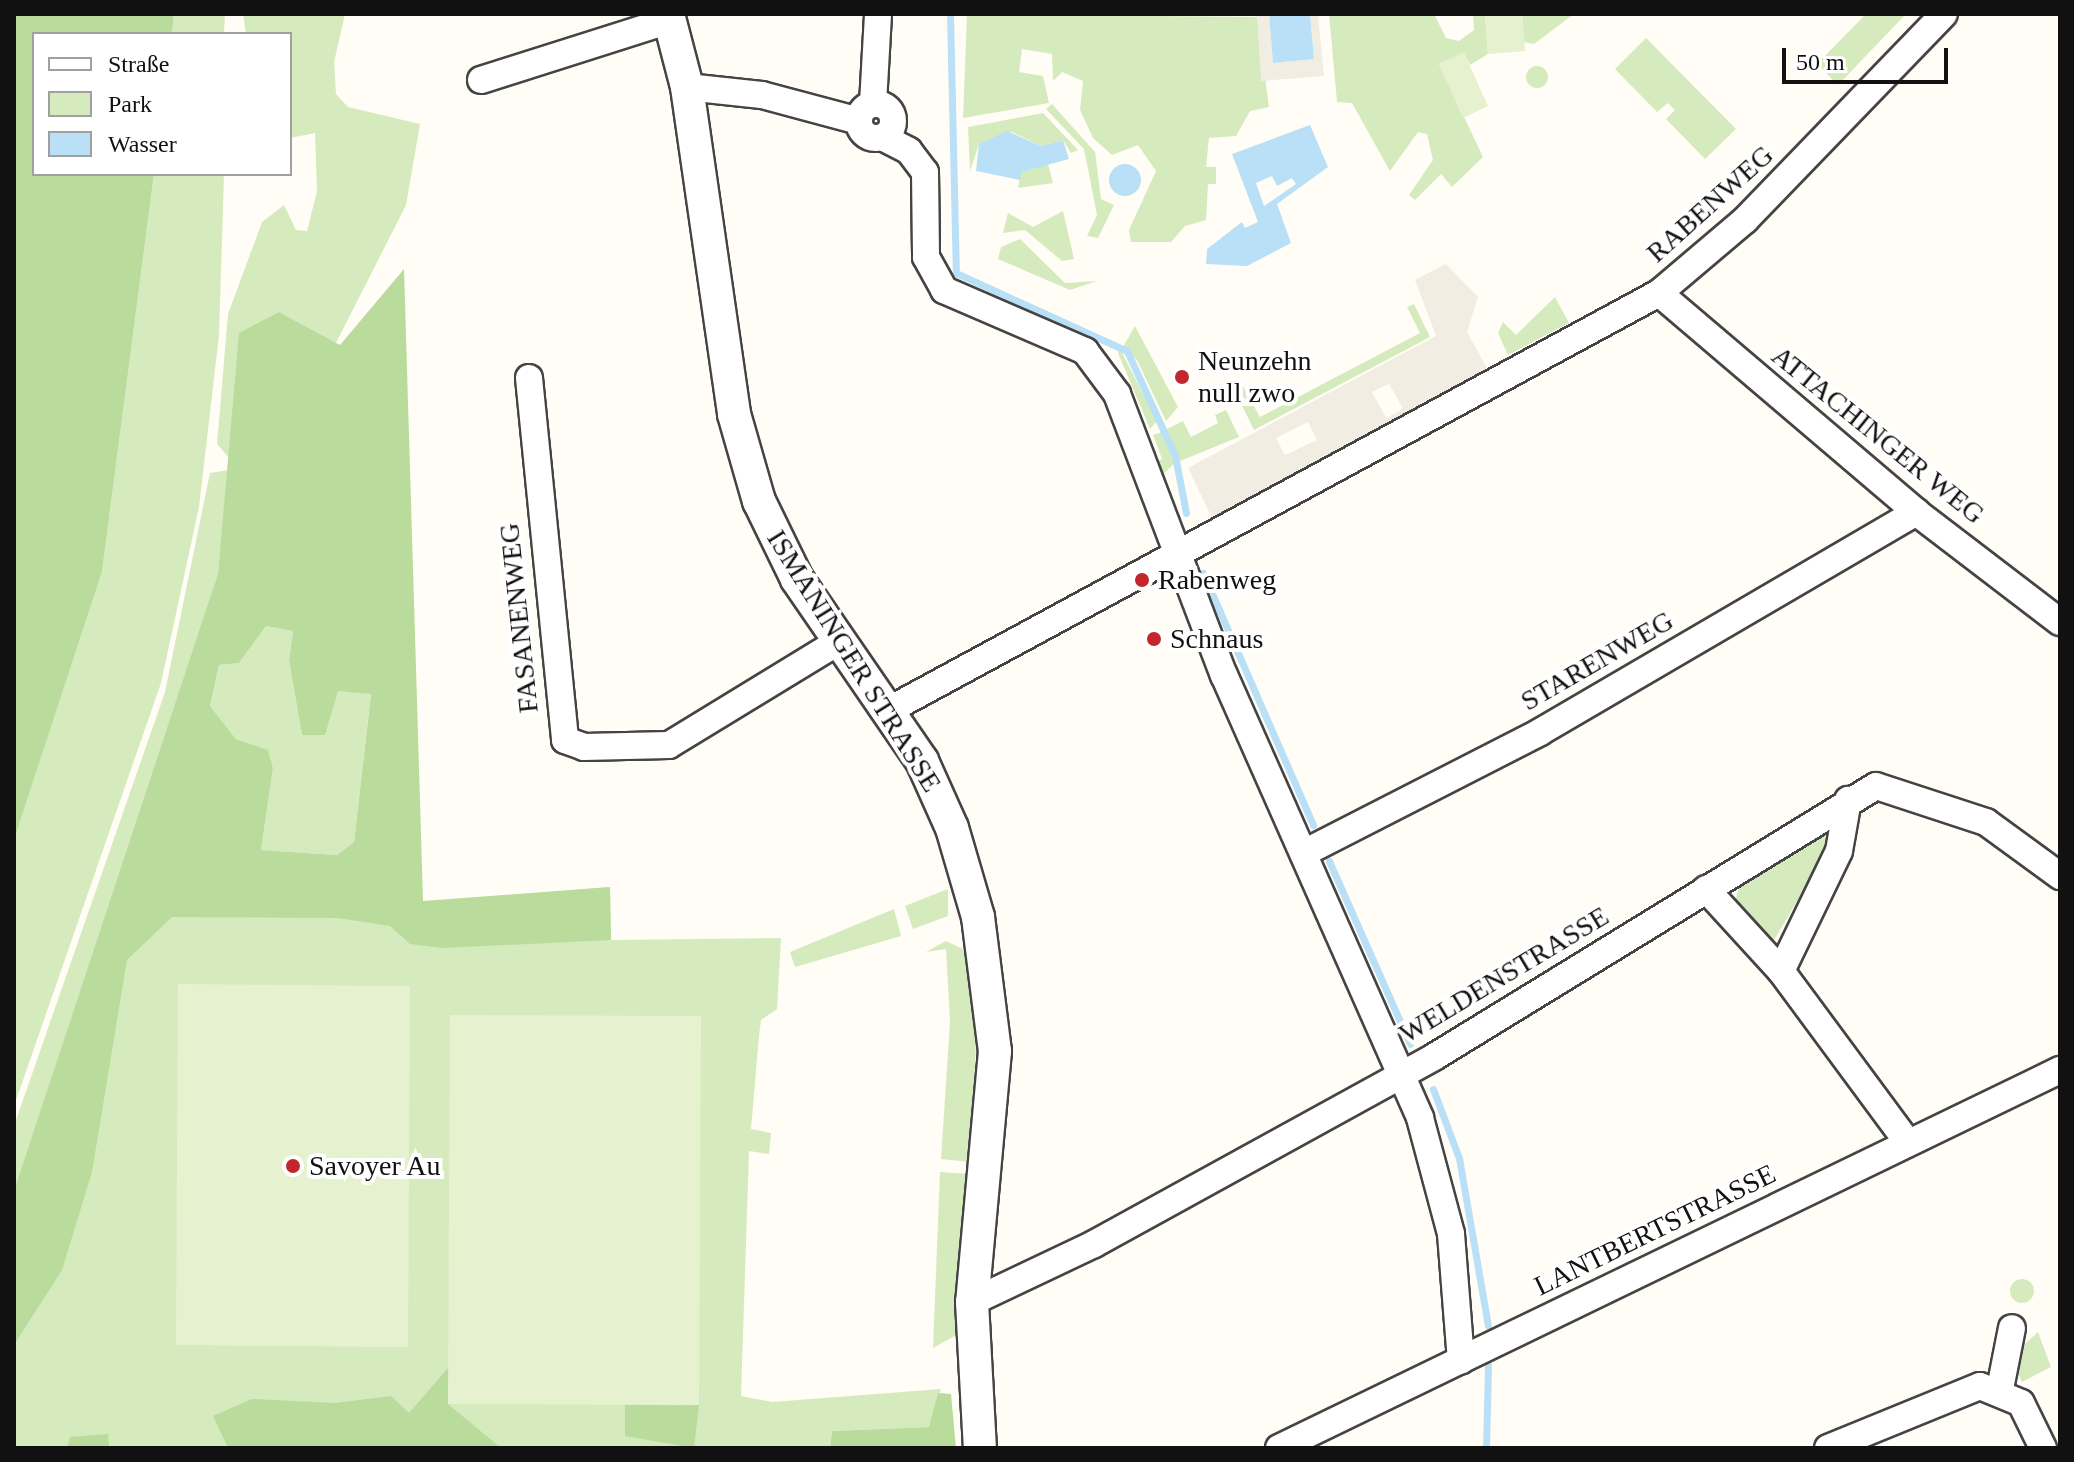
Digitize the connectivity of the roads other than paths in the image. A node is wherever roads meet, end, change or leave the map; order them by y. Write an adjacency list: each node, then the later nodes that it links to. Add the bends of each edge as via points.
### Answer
1 (878, 14): 6 (street)
2 (1944, 14): 7 (street, RABENWEG, via 1745,220)
3 (669, 17): 4 (street, ISMANINGER STRASSE); 5 (street, ISMANINGER STRASSE)
4 (481, 80)
5 (687, 87): 6 (street); 12 (street, ISMANINGER STRASSE, via 739,434 775,539)
6 (866, 113): 10 (street, via 866,134 909,151 925,172 926,257 944,290 1072,344 1104,369)
7 (1659, 293): 9 (street, ATTACHINGER WEG); 10 (street, RABENWEG, via 1497,386)
8 (529, 378): 12 (street, FASANENWEG, via 565,740 584,747 669,745)
9 (1916, 512): 11 (street, ATTACHINGER WEG); 15 (street, STARENWEG, via 1540,732)
10 (1176, 550): 13 (street, RABENWEG); 15 (street)
11 (2060, 622)
12 (838, 642): 13 (street, ISMANINGER STRASSE)
13 (889, 710): 22 (street, ISMANINGER STRASSE, via 952,828 985,958 994,1083)
14 (1848, 800): 16 (street, WELDENSTRASSE, via 1881,784 1906,790 1986,822); 17 (street, WELDENSTRASSE); 18 (street, via 1839,851)
15 (1304, 853): 20 (street)
16 (2060, 876)
17 (1706, 889): 18 (street); 20 (street, WELDENSTRASSE)
18 (1781, 971): 21 (street)
19 (2060, 1070): 21 (street, LANTBERTSTRASSE)
20 (1404, 1073): 22 (street, WELDENSTRASSE, via 1106,1238); 24 (street, via 1446,1201)
21 (1907, 1141): 24 (street, LANTBERTSTRASSE)
22 (972, 1302): 27 (street, ISMANINGER STRASSE)
23 (2012, 1328): 25 (street)
24 (1461, 1361): 26 (street, LANTBERTSTRASSE)
25 (2000, 1389): 28 (street, via 1967,1389); 29 (street, via 2030,1413)
26 (1294, 1445)
27 (980, 1448)
28 (1828, 1448)
29 (2043, 1448)

